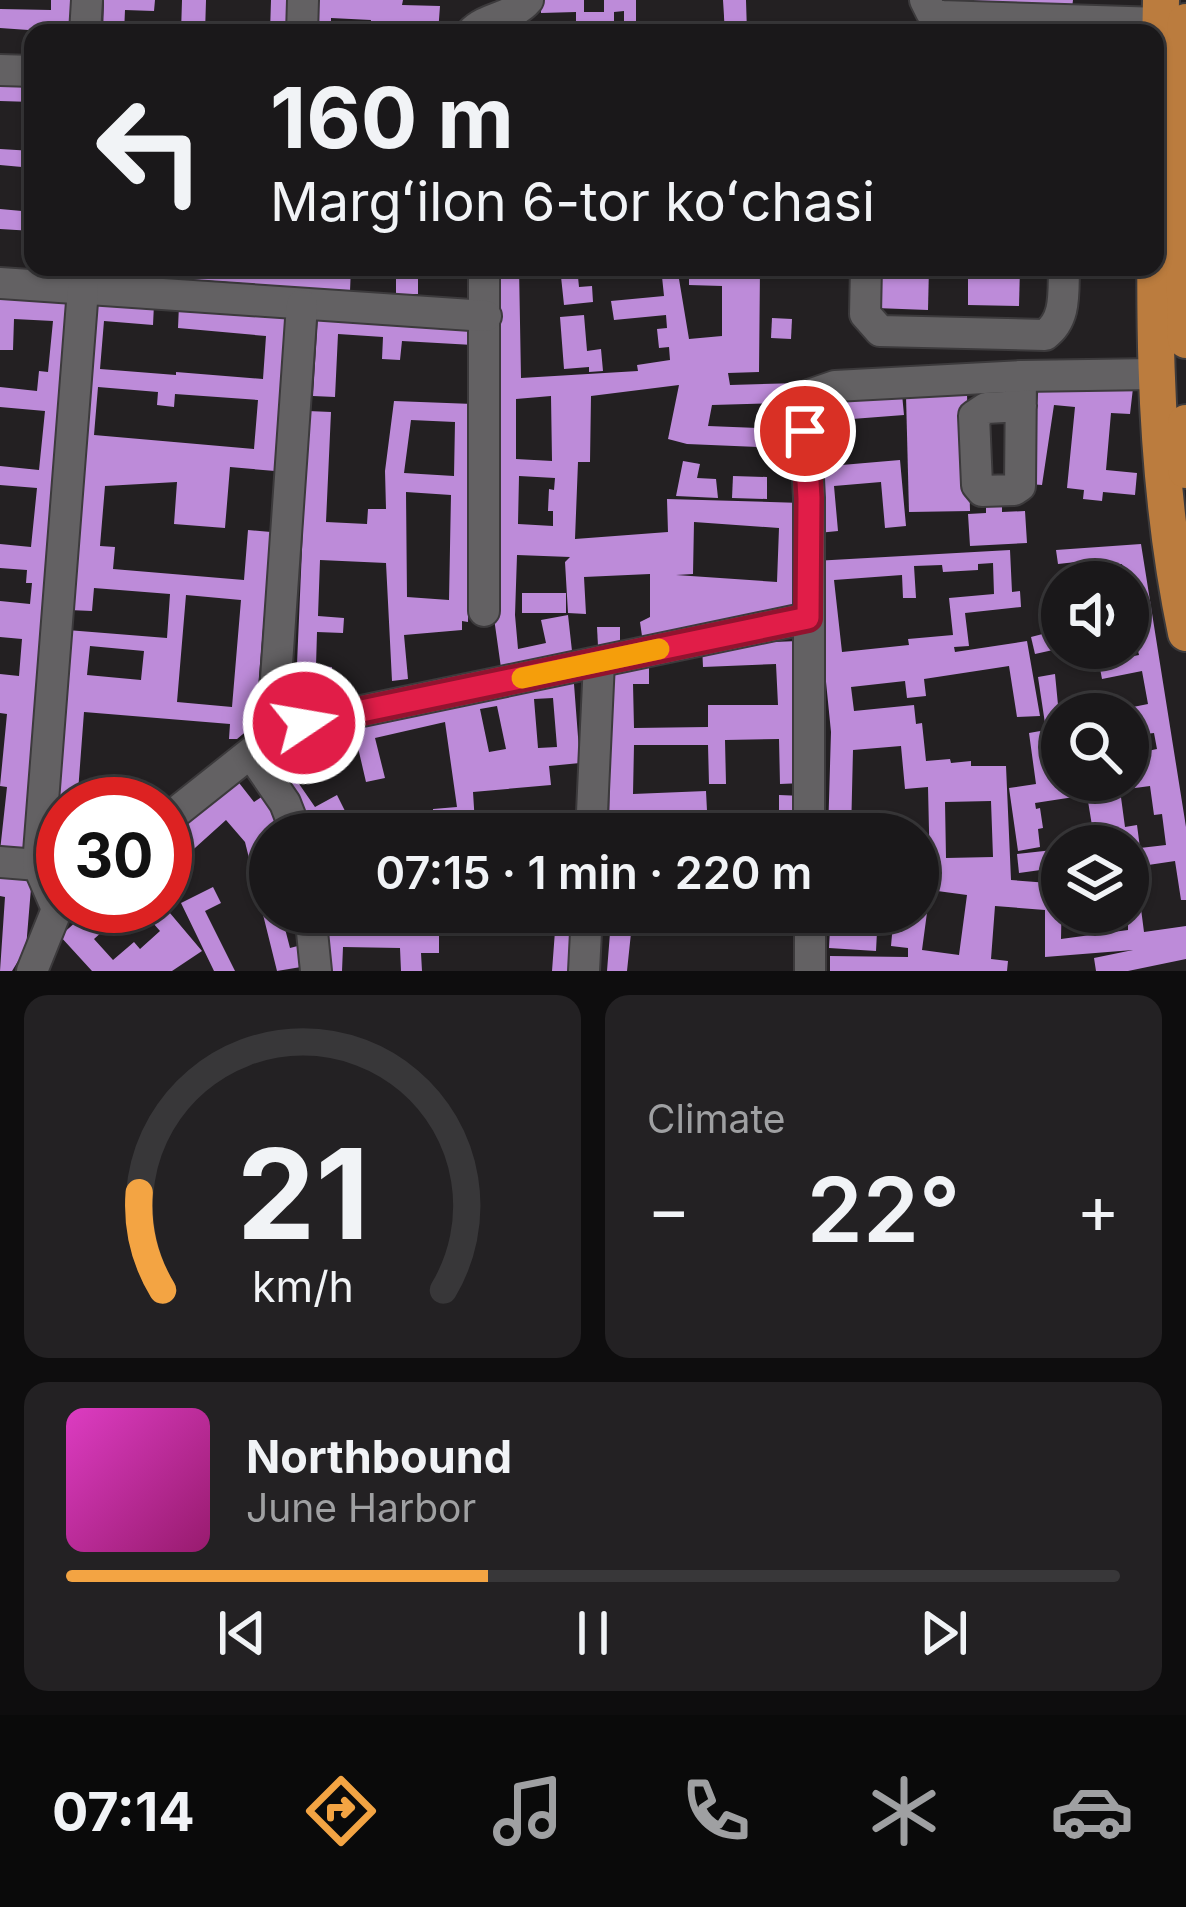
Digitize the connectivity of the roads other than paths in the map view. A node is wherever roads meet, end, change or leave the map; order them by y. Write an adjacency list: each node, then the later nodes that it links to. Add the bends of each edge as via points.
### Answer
1 (528, 0): 4 (street)
2 (926, 0): 3 (street, via 941,16)
3 (1169, 15): 5 (main road)
4 (481, 24)
5 (1175, 211): 14 (main road)
6 (484, 276): 13 (street)
7 (866, 276): 8 (street, via 865,314 880,331 1045,335 1062,313)
8 (1064, 276)
9 (1156, 276): 15 (main road)
10 (71, 281): 11 (street); 12 (street); 23 (street)
11 (0, 283)
12 (302, 305): 13 (street); 22 (street)
13 (486, 316): 18 (street)
14 (1186, 340)
15 (1154, 374): 19 (street, via 1022,391 835,386 809,395); 20 (main road)
16 (1186, 423): 17 (main road)
17 (1186, 470)
18 (484, 611)
19 (808, 618): 21 (street); 27 (street)
20 (1186, 634)
21 (598, 662): 22 (street, via 304,723); 26 (street)
22 (262, 746): 24 (street); 25 (street)
23 (43, 777)
24 (192, 800)
25 (289, 813)
26 (592, 813)
27 (809, 813)
28 (0, 862): 29 (street)
29 (36, 866)
30 (312, 933): 35 (street)
31 (586, 933): 36 (street)
32 (809, 933): 37 (street)
33 (38, 958): 34 (street)
34 (64, 971)
35 (316, 971)
36 (584, 971)
37 (810, 971)

